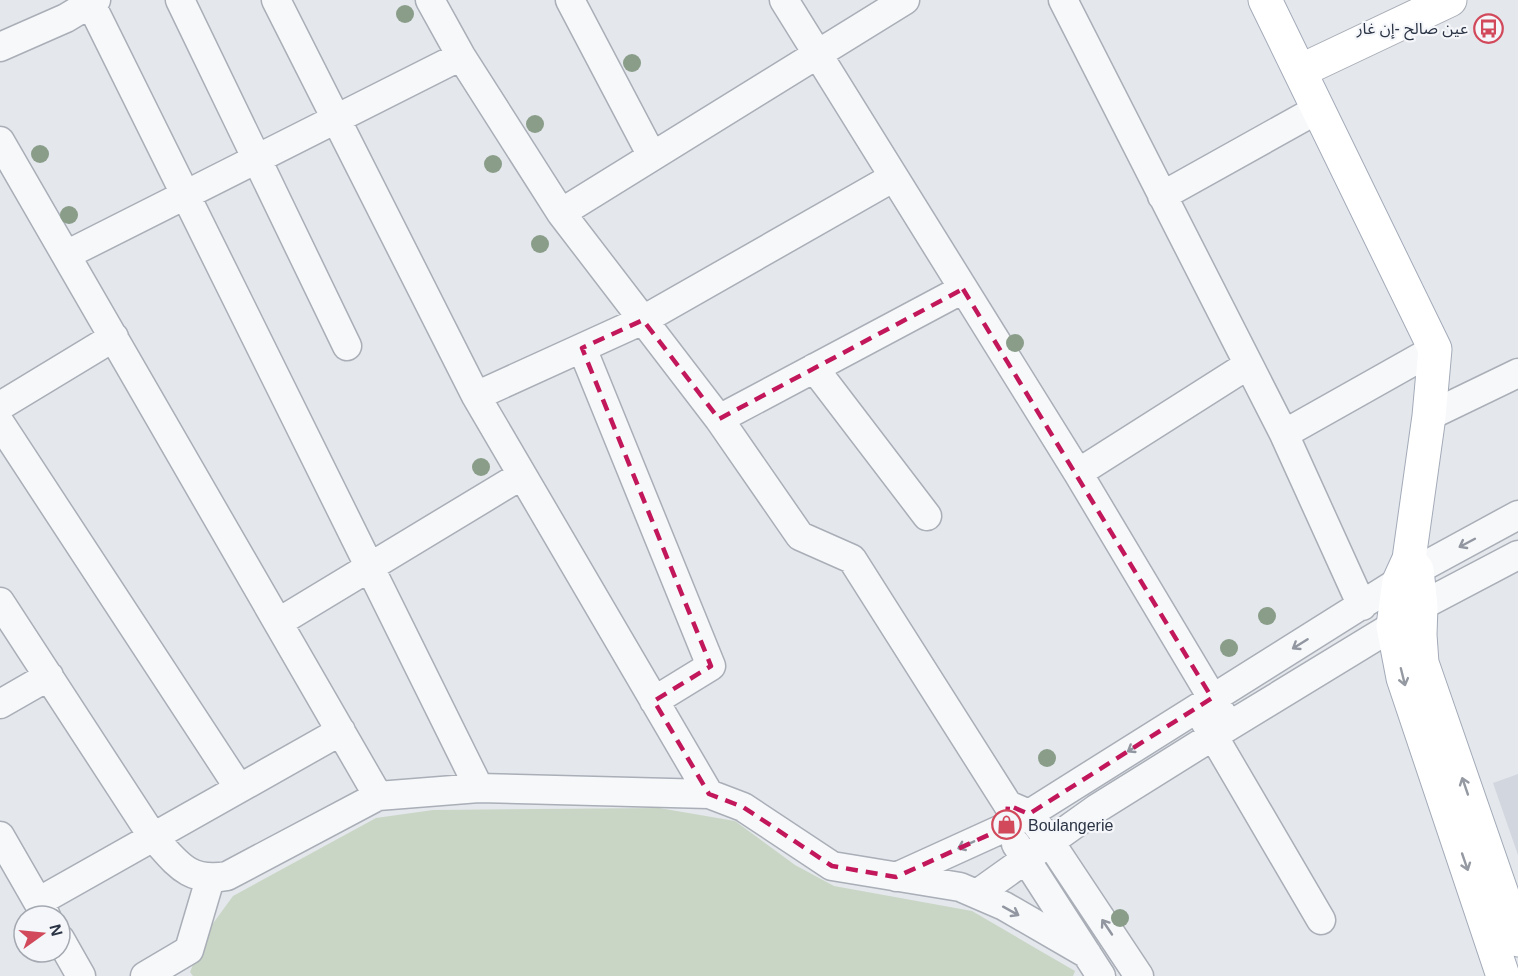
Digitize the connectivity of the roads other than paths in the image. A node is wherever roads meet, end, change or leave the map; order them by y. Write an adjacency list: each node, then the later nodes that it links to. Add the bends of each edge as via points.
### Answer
1 (180, 0): 19 (street)
2 (276, 0): 16 (street)
3 (430, 0): 13 (street)
4 (570, 0): 18 (street)
5 (784, 0): 12 (street)
6 (905, 0): 12 (street)
7 (1063, 0): 22 (street)
8 (1265, 0): 14 (main road)
9 (1448, 0): 14 (main road)
10 (92, 1): 11 (street, via 66,18); 21 (street)
11 (0, 47)
12 (818, 54): 18 (street); 20 (street)
13 (461, 56): 16 (street); 23 (street)
14 (1300, 71): 15 (main road)
15 (1318, 109): 22 (street); 30 (main road)
16 (336, 119): 19 (street); 34 (street)
17 (0, 141): 24 (street)
18 (652, 156): 23 (street)
19 (257, 159): 21 (street); 28 (street)
20 (894, 177): 25 (street); 26 (street)
21 (186, 195): 24 (street); 45 (street)
22 (1162, 196): 31 (street)
23 (561, 213): 26 (street)
24 (66, 255): 27 (street)
25 (963, 289): 32 (street); 40 (street)
26 (643, 320): 29 (street); 37 (street)
27 (114, 337): 35 (street); 50 (street)
28 (347, 346)
29 (582, 348): 34 (street); 53 (street, via 711,666)
30 (1436, 349): 36 (main road); 39 (street)
31 (1248, 365): 39 (street); 40 (street)
32 (814, 368): 37 (street); 43 (street)
33 (1518, 373): 36 (street)
34 (476, 396): 41 (street)
35 (0, 406)
36 (1429, 416): 46 (main road)
37 (718, 419): 62 (street, via 800,537 852,559)
38 (0, 423): 58 (street)
39 (1284, 434): 48 (street)
40 (1078, 473): 54 (street)
41 (522, 476): 45 (street); 53 (street)
42 (1518, 515): 46 (street, one-way to 46)
43 (927, 516)
44 (1518, 555): 49 (street)
45 (370, 567): 50 (street); 59 (street)
46 (1408, 570): 48 (street); 49 (main road); 51 (main road)
47 (0, 602): 52 (street)
48 (1362, 606): 54 (street, one-way to 54)
49 (1421, 606): 51 (street); 73 (main road, one-way to 49, via 1422,663)
50 (279, 622): 57 (street)
51 (1393, 626): 56 (street); 79 (main road, one-way to 79, via 1402,678)
52 (49, 676): 55 (street); 64 (street)
53 (654, 701): 60 (street)
54 (1205, 703): 56 (street); 62 (street, one-way to 62)
55 (0, 704)
56 (1221, 730): 65 (street); 72 (street)
57 (341, 731): 58 (street); 61 (street)
58 (239, 788): 64 (street)
59 (479, 788): 60 (street); 61 (street)
60 (709, 794): 67 (street, via 743,807 832,866)
61 (378, 796): 68 (street, via 227,876)
62 (1014, 816): 65 (street); 66 (street); 67 (street, one-way to 67)
63 (0, 836): 70 (street)
64 (153, 837): 68 (street, via 183,869); 71 (street)
65 (1050, 842): 66 (street); 78 (street, one-way to 65)
66 (1025, 860): 69 (street); 75 (street)
67 (896, 877): 69 (street, via 960,887)
68 (210, 879): 77 (street, via 189,950)
69 (977, 894): 75 (street, one-way to 75, via 1004,906)
70 (39, 904)
71 (50, 904)
72 (1321, 920)
73 (1518, 940)
74 (72, 960): 76 (street)
75 (1094, 965)
76 (81, 976)
77 (145, 976)
78 (1139, 976)
79 (1503, 976)

